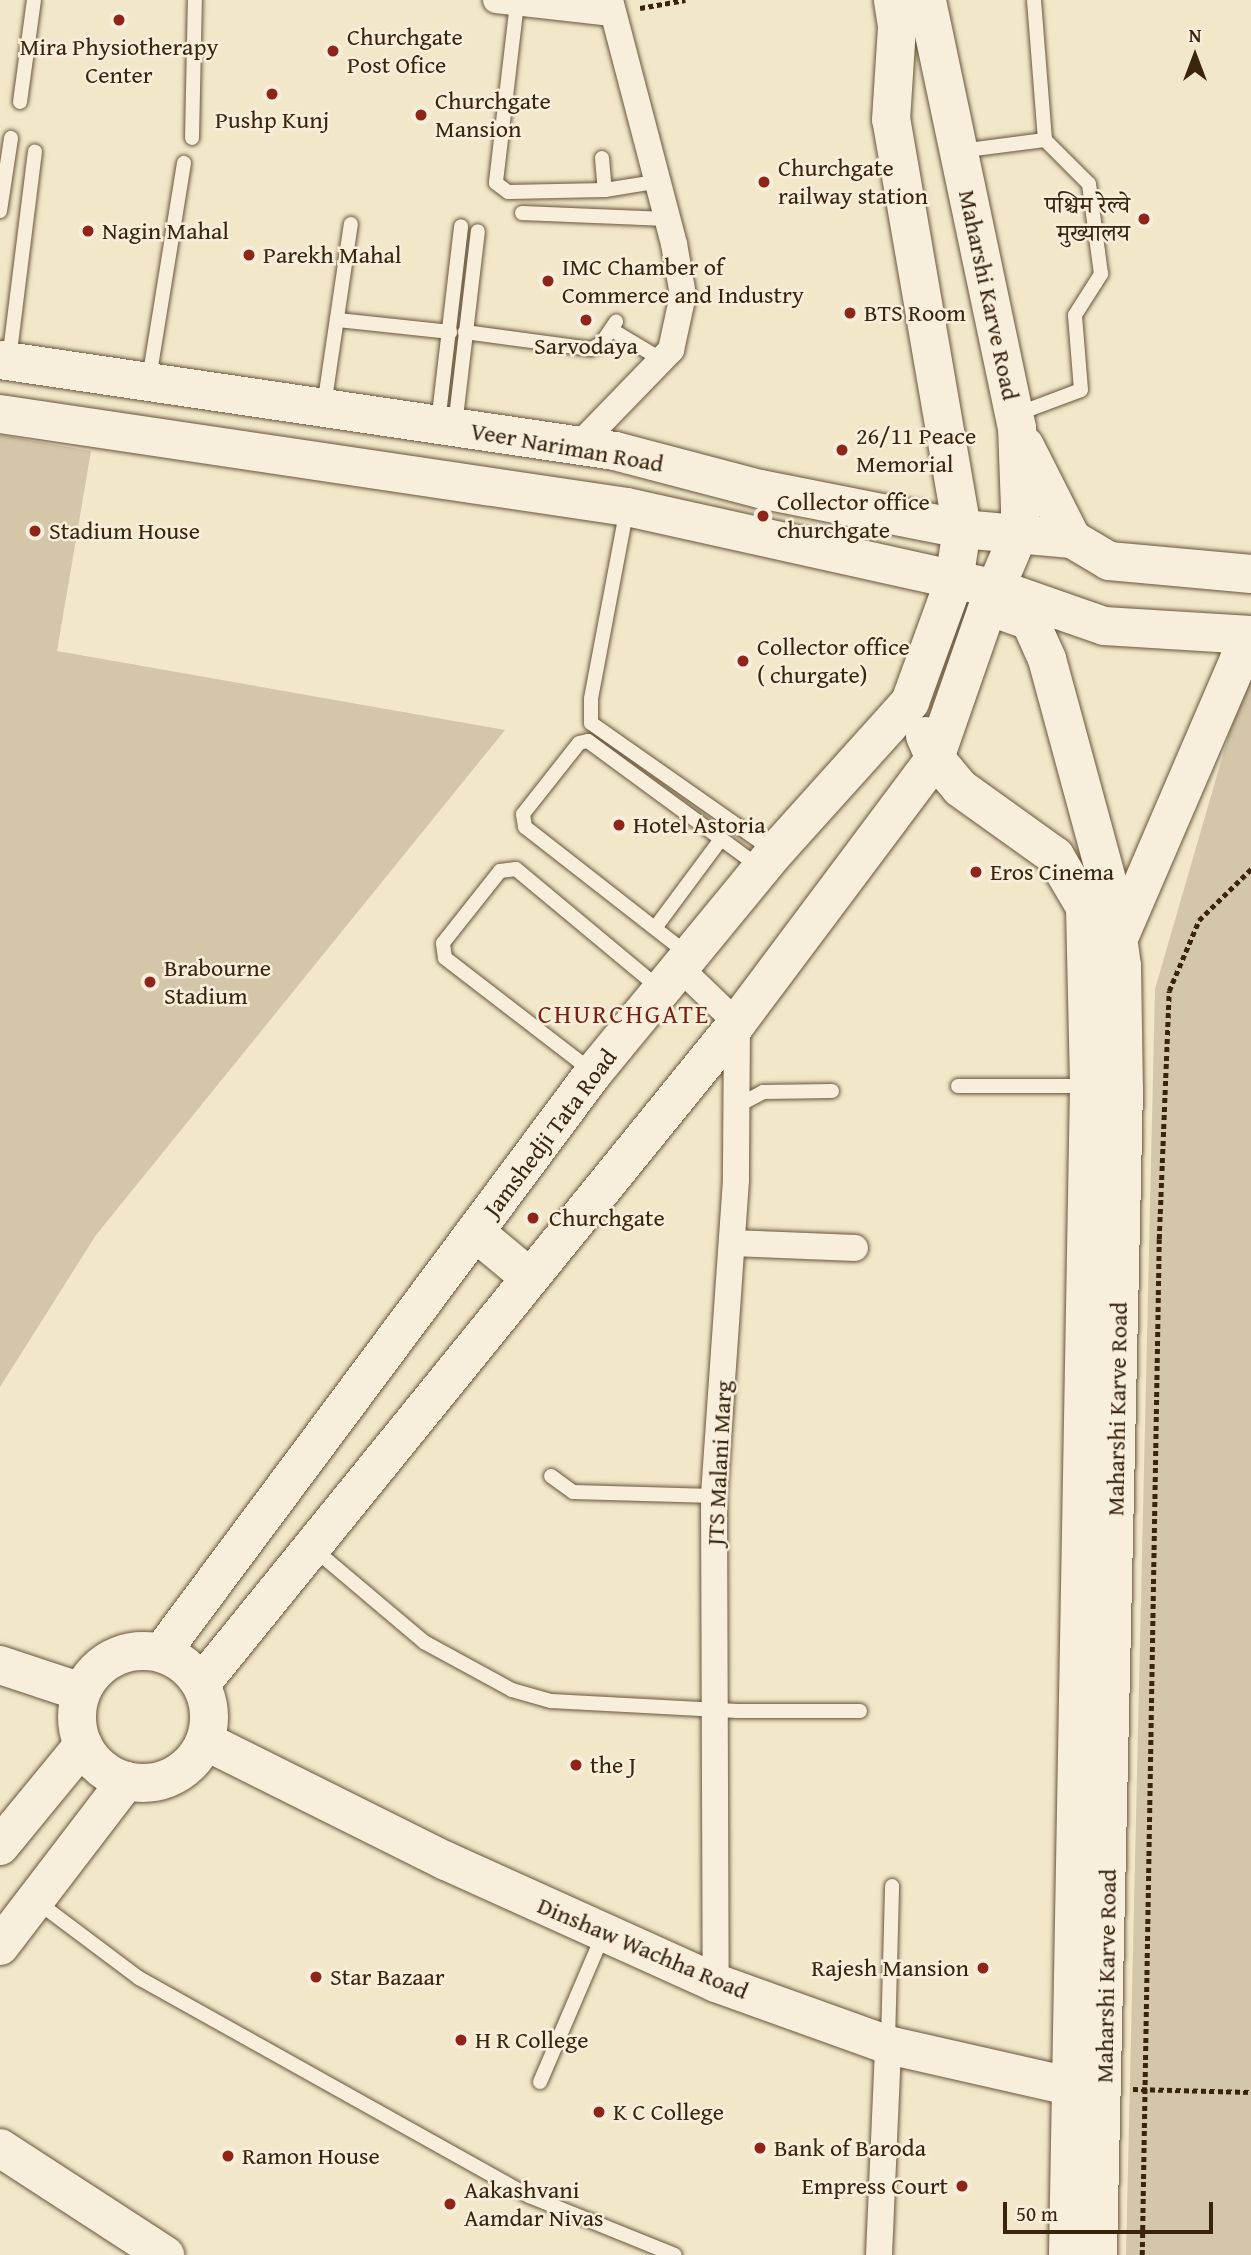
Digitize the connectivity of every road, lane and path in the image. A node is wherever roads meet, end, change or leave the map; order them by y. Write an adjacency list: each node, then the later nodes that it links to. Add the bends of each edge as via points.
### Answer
1 (34, 0): 9 (lane)
2 (195, 0): 11 (lane)
3 (685, 0): 8 (path)
4 (893, 0): 36 (main road, via 897,26 891,120)
5 (927, 0): 13 (main road, Maharshi Karve Road)
6 (1034, 0): 12 (lane)
7 (506, 1): 8 (street); 18 (lane, via 496,183 508,192)
8 (611, 7): 17 (street)
9 (20, 102)
10 (11, 138): 19 (lane)
11 (192, 138)
12 (1045, 140): 13 (lane); 32 (lane, via 1089,184 1101,274 1075,316 1081,390)
13 (959, 151): 32 (main road, Maharshi Karve Road)
14 (35, 152): 27 (lane)
15 (602, 158): 18 (lane)
16 (184, 163): 29 (lane, via 155,319)
17 (656, 182): 18 (lane); 21 (street)
18 (605, 190)
19 (0, 211)
20 (522, 213): 21 (lane)
21 (667, 219): 28 (street, via 683,295 671,349)
22 (351, 224): 25 (lane)
23 (461, 226): 26 (lane)
24 (478, 231): 26 (lane)
25 (338, 320): 26 (lane); 30 (lane)
26 (458, 332): 28 (lane, via 591,349 614,326); 33 (lane)
27 (4, 360): 29 (main road, Veer Nariman Road)
28 (662, 360): 34 (street)
29 (149, 382): 30 (main road, Veer Nariman Road)
30 (323, 409): 33 (main road, Veer Nariman Road)
31 (0, 414): 35 (main road, Veer Nariman Road)
32 (1016, 421): 37 (main road, Maharshi Karve Road); 38 (main road)
33 (446, 426): 34 (main road, Veer Nariman Road)
34 (578, 446): 36 (main road, Veer Nariman Road, via 760,489)
35 (627, 507): 40 (main road, Veer Nariman Road); 47 (lane, via 591,699 591,723)
36 (962, 529): 37 (main road, Veer Nariman Road); 40 (main road)
37 (1020, 531): 38 (main road, Veer Nariman Road); 41 (main road, Maharshi Karve Road)
38 (1072, 539): 39 (main road, Veer Nariman Road, via 1109,561)
39 (1251, 574)
40 (954, 581): 41 (main road, Veer Nariman Road); 44 (main road, Jamshedji Tata Road)
41 (993, 597): 42 (main road, Veer Nariman Road, via 1104,626); 45 (main road); 50 (main road, Maharshi Karve Road, via 1030,621 1047,659)
42 (1251, 635)
43 (1251, 644): 50 (main road, via 1240,659)
44 (910, 702): 45 (main road, Maharshi Karve Road); 47 (main road, Jamshedji Tata Road)
45 (935, 758): 52 (main road); 55 (main road, Maharshi Karve Road, via 960,788 1055,856 1073,881 1085,907)
46 (721, 839): 47 (lane); 49 (lane); 49 (lane, via 589,741 579,743 523,814 525,827)
47 (769, 860): 51 (main road, Jamshedji Tata Road)
48 (1251, 869): 83 (path, via 1199,920 1169,991 1159,1253)
49 (655, 928): 51 (lane)
50 (1119, 938): 82 (main road, Maharshi Karve Road, via 1124,1089)
51 (677, 971): 52 (street); 53 (main road, Jamshedji Tata Road); 53 (lane, via 516,869 500,871 443,943 445,958)
52 (737, 1023): 57 (street, JTS Malani Marg); 61 (main road)
53 (594, 1072): 58 (main road, Jamshedji Tata Road)
54 (958, 1086): 55 (lane)
55 (1088, 1086): 82 (main road, Maharshi Karve Road)
56 (832, 1091): 57 (lane, via 763,1092)
57 (734, 1107): 59 (street, JTS Malani Marg)
58 (475, 1232): 61 (main road); 65 (main road, Jamshedji Tata Road)
59 (733, 1242): 60 (street); 63 (street, JTS Malani Marg)
60 (855, 1248)
61 (529, 1278): 64 (main road)
62 (551, 1476): 63 (lane, via 573,1492)
63 (714, 1496): 69 (street, JTS Malani Marg)
64 (313, 1548): 67 (main road); 69 (lane, via 424,1642 512,1690 551,1701)
65 (162, 1652): 67 (main road, via 181,1661); 68 (main road, via 120,1654 102,1664)
66 (0, 1665): 68 (main road)
67 (201, 1684): 71 (main road, via 210,1714)
68 (81, 1692): 72 (main road, via 76,1720)
69 (715, 1710): 70 (lane); 79 (street, JTS Malani Marg)
70 (860, 1711)
71 (205, 1741): 73 (main road, via 185,1769 167,1779); 77 (main road, Dinshaw Wachha Road, via 446,1861)
72 (83, 1745): 73 (main road, via 107,1772); 74 (main road)
73 (126, 1781): 76 (main road)
74 (0, 1846)
75 (892, 1886): 80 (lane)
76 (34, 1899): 78 (main road); 87 (lane, via 139,1978 529,2196)
77 (604, 1932): 79 (main road, Dinshaw Wachha Road); 81 (lane)
78 (0, 1946)
79 (716, 1983): 80 (main road, Dinshaw Wachha Road)
80 (888, 2045): 82 (main road, Dinshaw Wachha Road); 88 (street)
81 (540, 2082)
82 (1089, 2087): 83 (path); 89 (main road, Maharshi Karve Road); 90 (main road, Maharshi Karve Road)
83 (1147, 2089): 84 (path); 91 (path)
84 (1251, 2092)
85 (0, 2148): 86 (main road)
86 (165, 2255)
87 (675, 2255)
88 (879, 2255)
89 (1068, 2255)
90 (1098, 2255)
91 (1142, 2255)

